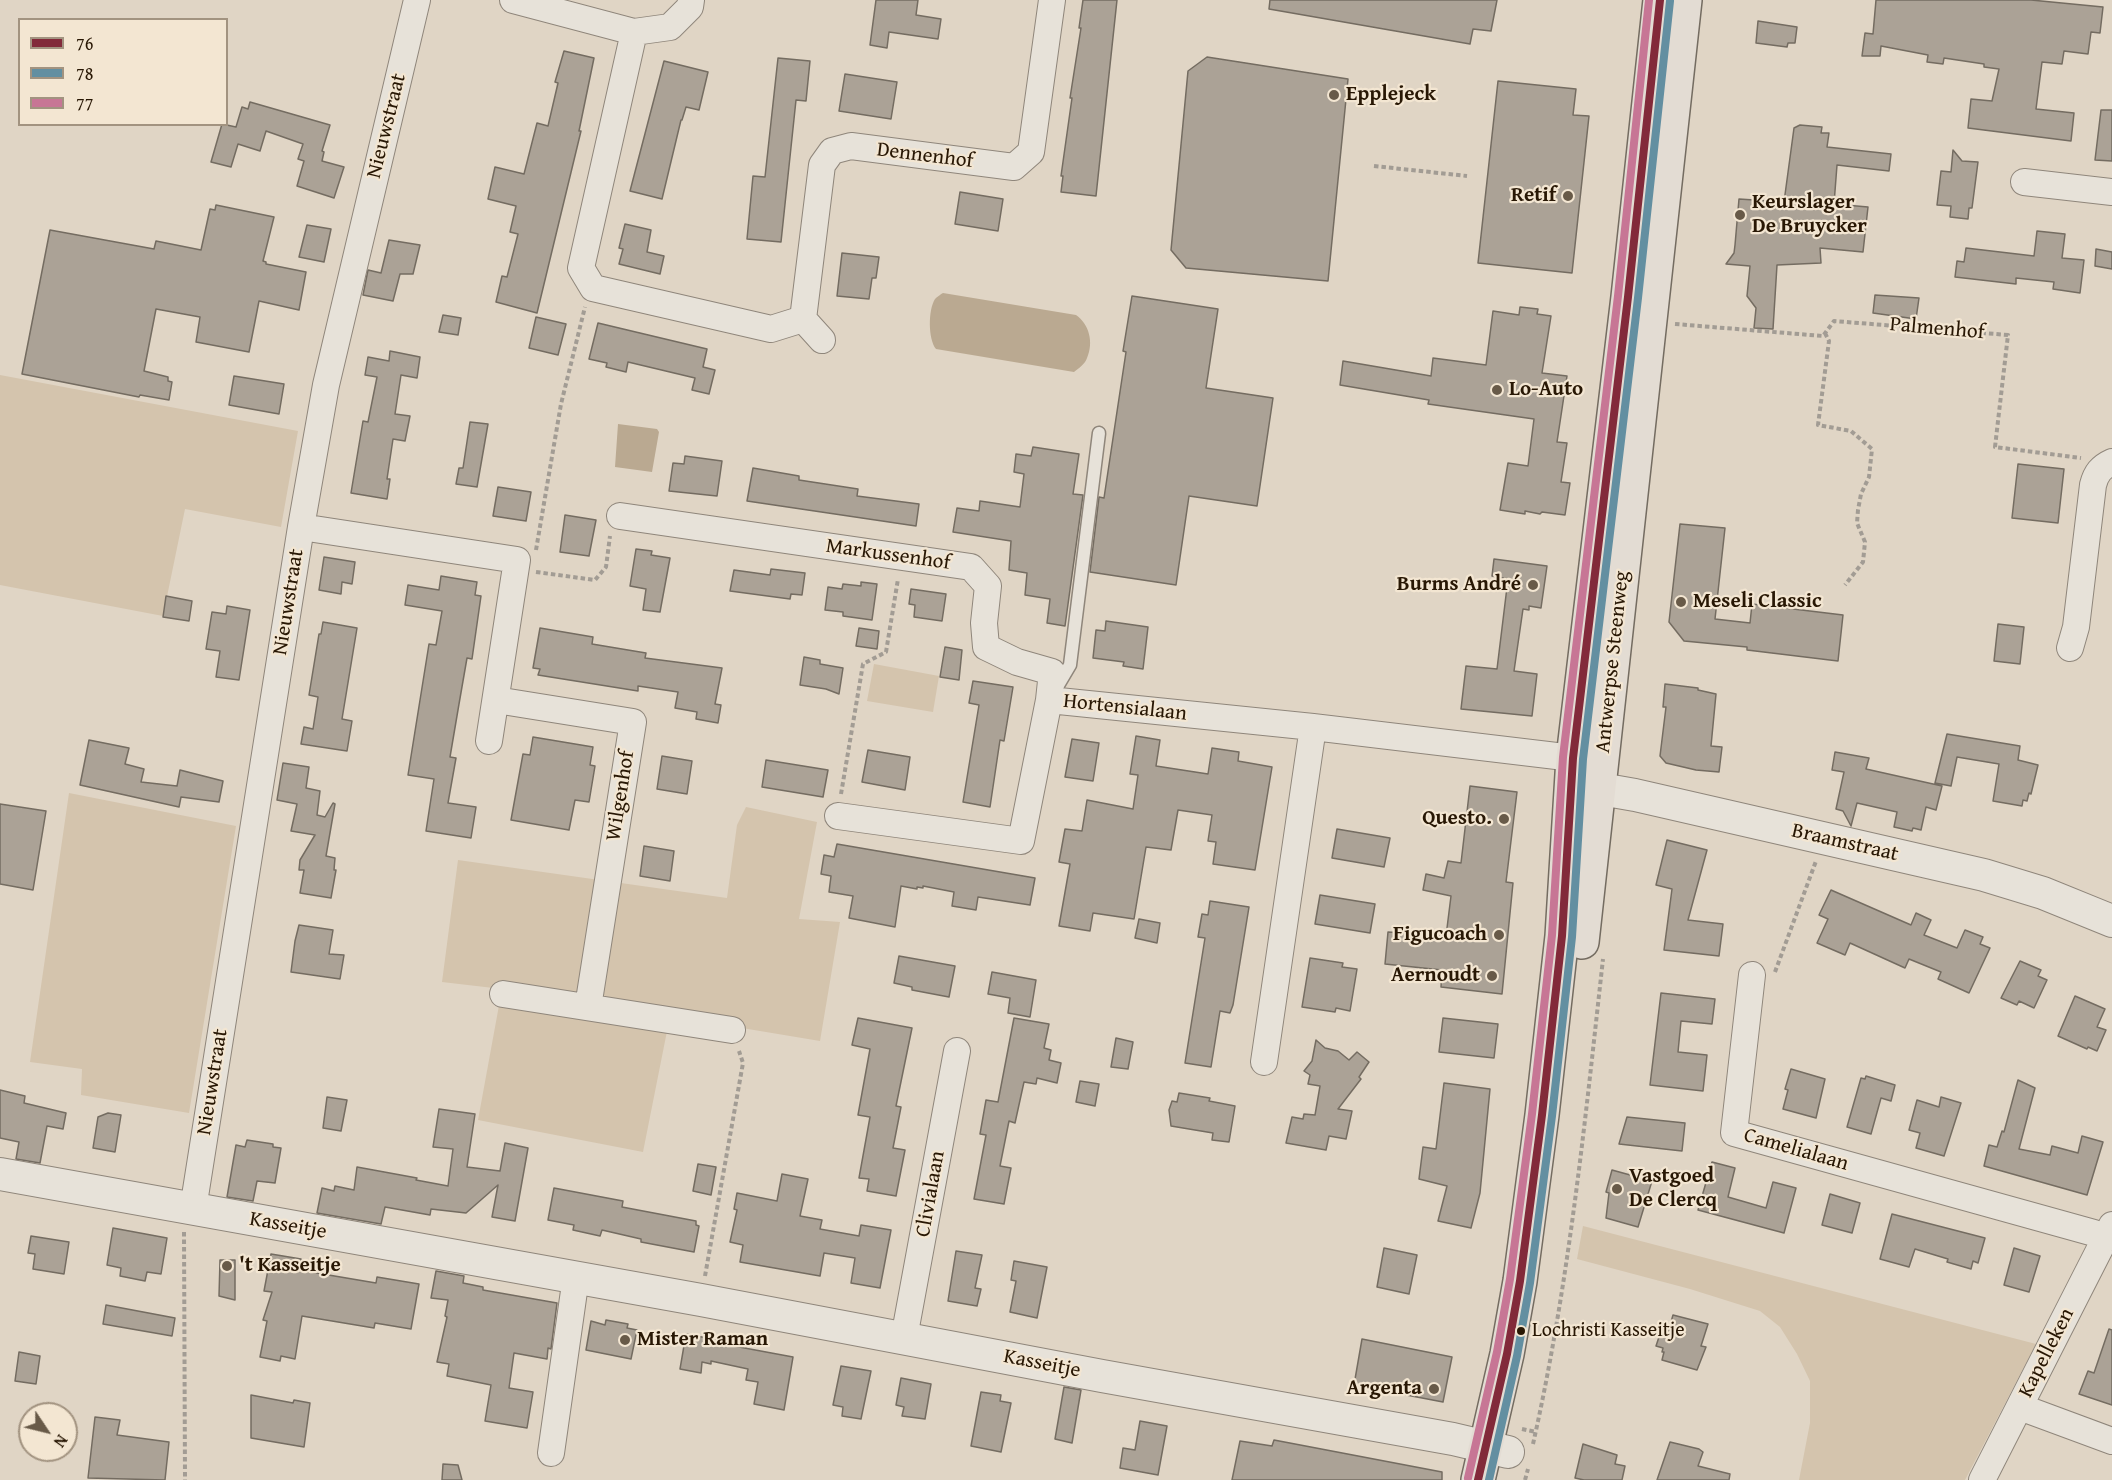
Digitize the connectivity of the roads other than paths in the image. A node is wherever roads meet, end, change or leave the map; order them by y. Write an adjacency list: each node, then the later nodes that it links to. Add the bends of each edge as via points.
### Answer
1 (417, 0): 15 (street, Nieuwstraat, via 341,313)
2 (513, 0): 7 (street)
3 (691, 0): 7 (street, via 690,7 670,27)
4 (1052, 0): 10 (street, Dennenhof, via 1031,153 1014,167 851,146 832,151 822,165)
5 (1660, 0): 21 (main road, Antwerpse Steenweg, via 1628,297)
6 (1685, 0): 21 (main road, Antwerpse Steenweg, via 1651,322)
7 (633, 33): 10 (street, via 581,268 593,288 771,329)
8 (2024, 182): 9 (street)
9 (2112, 192)
10 (803, 320): 11 (street)
11 (822, 340)
12 (1099, 433): 18 (lane, via 1070,665)
13 (2108, 464): 16 (street, via 2096,475 2093,485 2076,627)
14 (620, 516): 18 (street, Markussenhof, via 971,567 988,586 986,647 1017,662 1052,672)
15 (301, 527): 17 (street, via 518,560); 31 (street, Nieuwstraat)
16 (2070, 648)
17 (496, 700): 20 (street); 26 (street, Wilgenhof, via 633,722)
18 (1049, 700): 19 (street, Hortensialaan); 22 (street, Hortensialaan, via 1022,841)
19 (1313, 727): 21 (street, Hortensialaan); 29 (street)
20 (489, 741)
21 (1587, 773): 23 (street, Braamstraat, via 1825,838 1994,878 2043,892); 38 (main road, via 1562,936 1520,1281)
22 (838, 816)
23 (2112, 921)
24 (1752, 975): 32 (street, Camelialaan, via 1734,1133 2094,1233)
25 (503, 993): 26 (street)
26 (588, 1007): 27 (street)
27 (732, 1030)
28 (957, 1051): 34 (street, Clivialaan)
29 (1264, 1062)
30 (0, 1174): 31 (street, Kasseitje)
31 (193, 1209): 33 (street, Kasseitje)
32 (2108, 1232): 35 (street, Kapelleken)
33 (576, 1277): 34 (street, Kasseitje); 37 (street)
34 (904, 1338): 38 (street, Kasseitje, via 1406,1430)
35 (2020, 1407): 36 (street); 40 (street, Kapelleken)
36 (2112, 1440)
37 (551, 1453)
38 (1511, 1459): 39 (main road)
39 (1478, 1480)
40 (1982, 1480)

